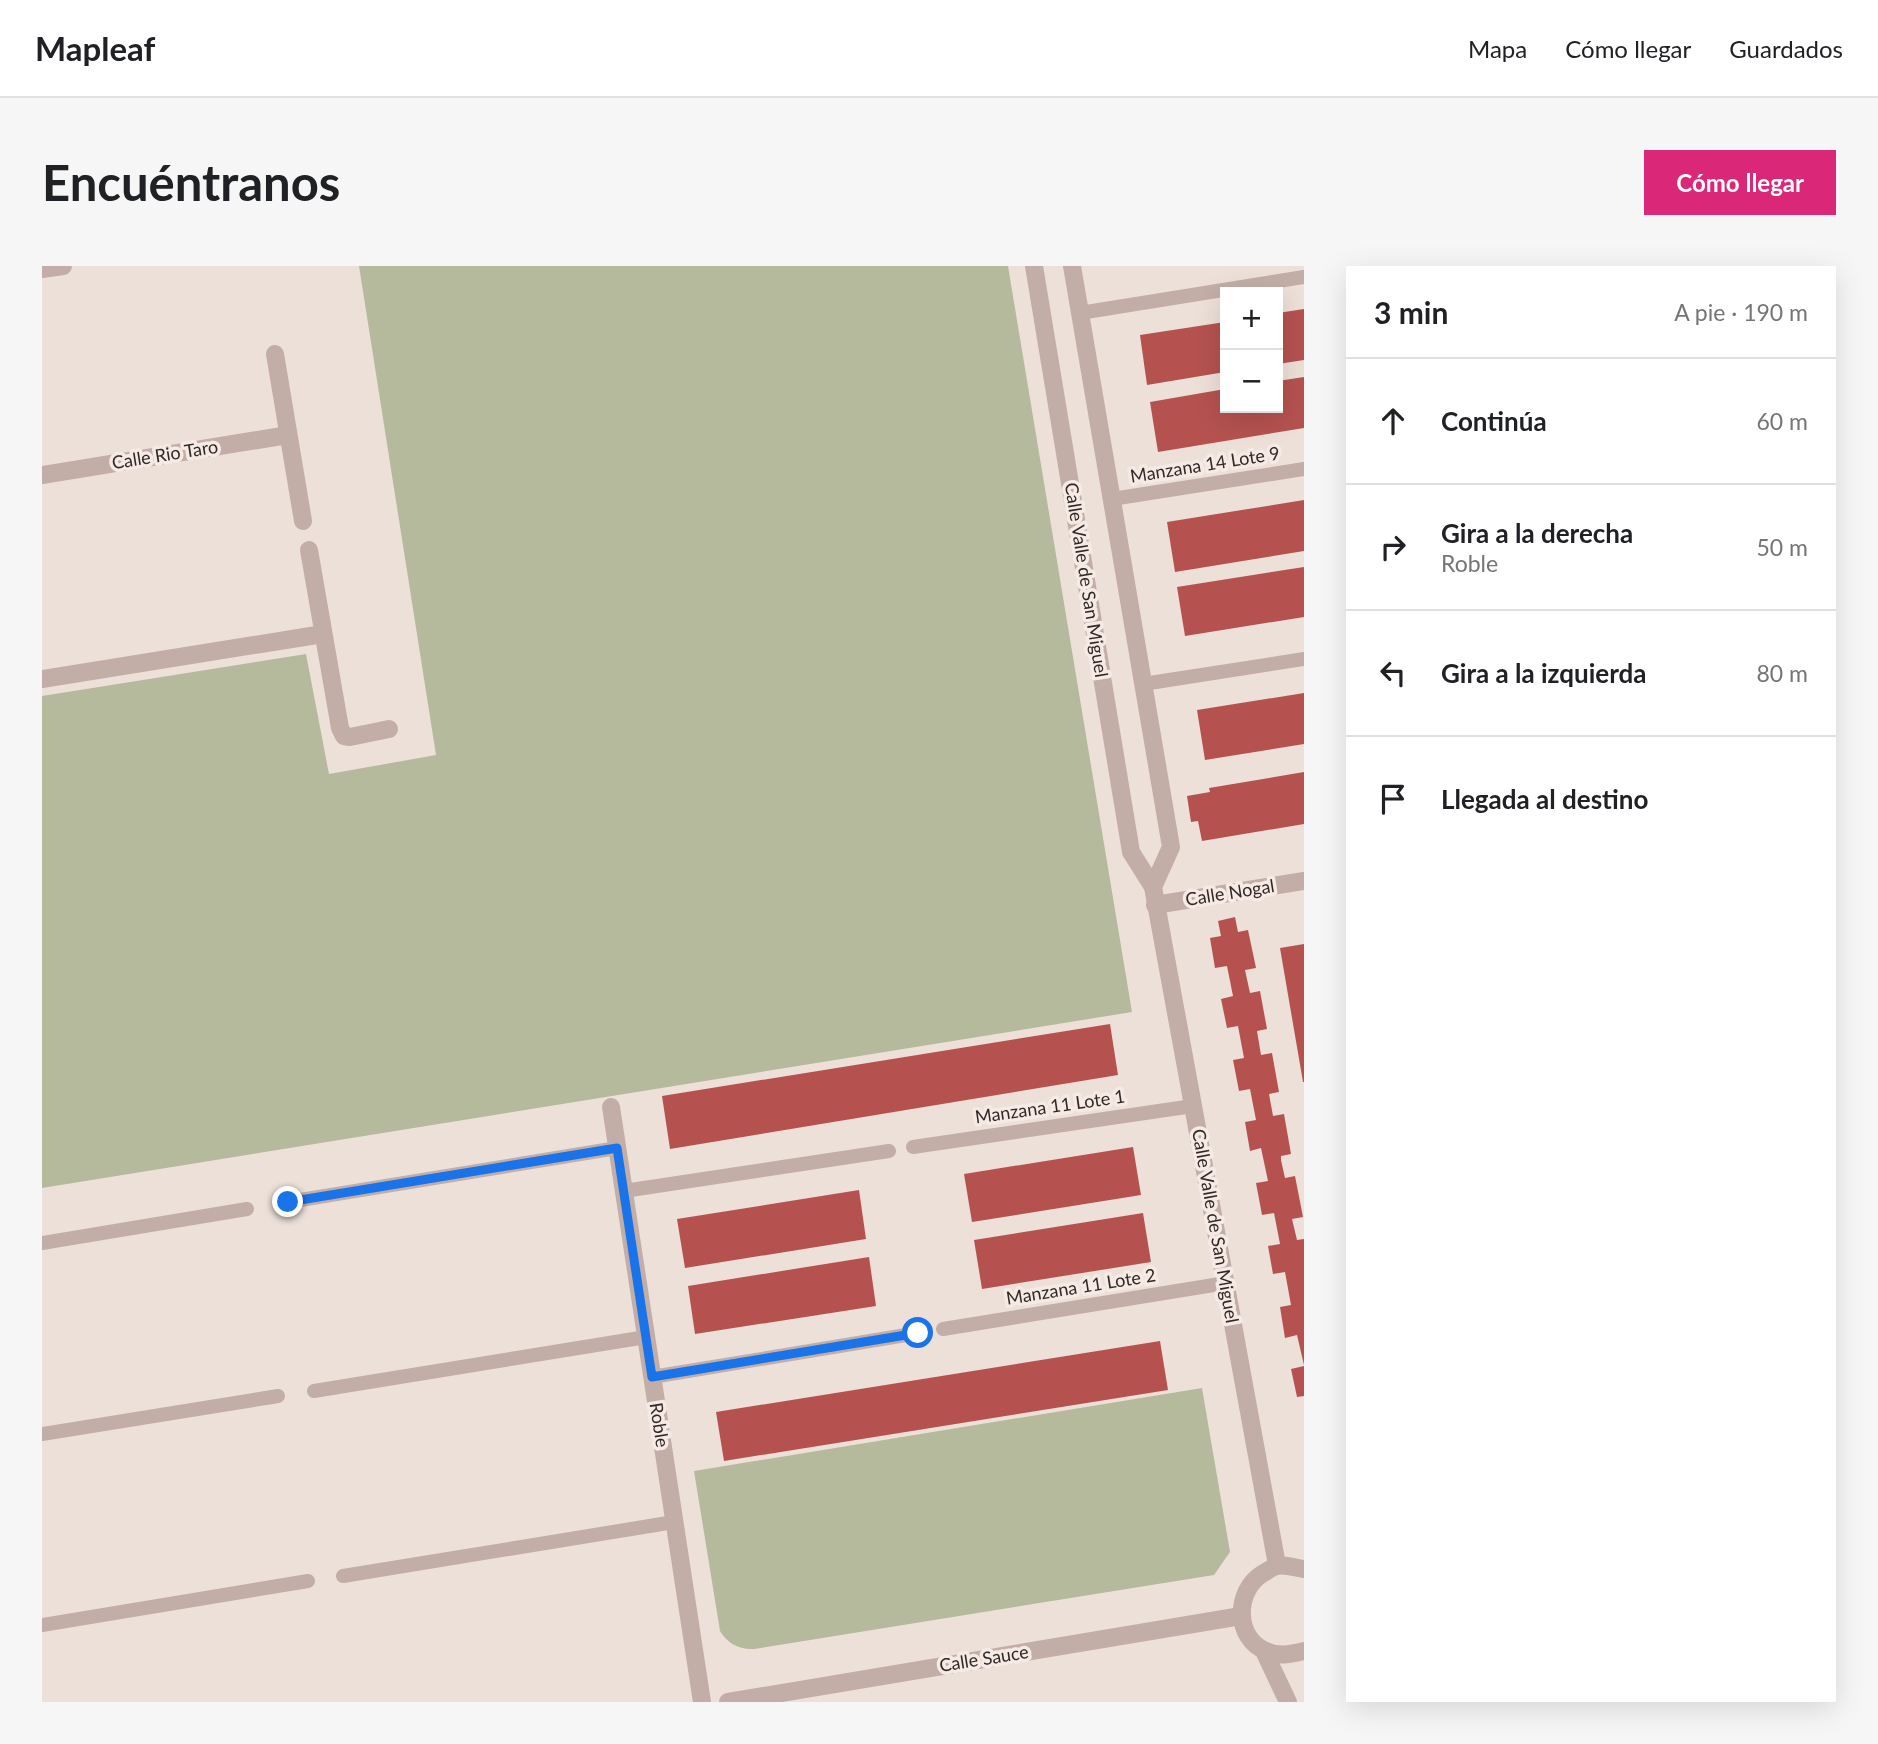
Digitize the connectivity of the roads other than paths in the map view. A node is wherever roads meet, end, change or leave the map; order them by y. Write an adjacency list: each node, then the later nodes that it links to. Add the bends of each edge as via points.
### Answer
1 (62, 266): 4 (street)
2 (1034, 266): 20 (street, Calle Valle de San Miguel, via 1131,852)
3 (1072, 266): 6 (street)
4 (42, 270)
5 (1304, 276): 6 (lane)
6 (1080, 313): 11 (street)
7 (275, 354): 8 (street)
8 (288, 435): 10 (street, Calle Rio Taro); 12 (street)
9 (1304, 469): 11 (lane, Manzana 14 Lote 9)
10 (42, 475)
11 (1112, 499): 17 (street)
12 (303, 521)
13 (309, 550): 14 (street)
14 (323, 634): 16 (street); 18 (street, via 344,736)
15 (1304, 659): 17 (lane)
16 (42, 679)
17 (1143, 684): 20 (street, via 1171,847)
18 (389, 729)
19 (1304, 881): 20 (street, Calle Nogal)
20 (1154, 896): 21 (street, Calle Valle de San Miguel)
21 (1193, 1106): 23 (lane, Manzana 11 Lote 1); 30 (street, Calle Valle de San Miguel)
22 (611, 1107): 24 (street, Roble)
23 (913, 1147)
24 (617, 1148): 26 (street, Roble); 27 (lane)
25 (889, 1151): 26 (lane)
26 (624, 1191): 33 (street, Roble)
27 (288, 1202)
28 (247, 1209): 29 (lane)
29 (42, 1242)
30 (1226, 1283): 31 (lane, Manzana 11 Lote 2); 39 (street, Calle Valle de San Miguel)
31 (943, 1329)
32 (918, 1333): 34 (lane)
33 (646, 1337): 34 (street, Roble); 35 (lane)
34 (652, 1377): 38 (street, Roble)
35 (314, 1391)
36 (278, 1396): 37 (lane)
37 (42, 1434)
38 (674, 1522): 41 (lane); 47 (street, Roble)
39 (1277, 1565): 40 (street); 43 (street, via 1253,1580 1243,1597)
40 (1304, 1569)
41 (343, 1576)
42 (308, 1581): 44 (lane)
43 (1241, 1616): 45 (street, via 1249,1636); 48 (street, Calle Sauce)
44 (42, 1625)
45 (1264, 1651): 46 (street, via 1285,1656); 49 (street)
46 (1304, 1651)
47 (702, 1702)
48 (728, 1702)
49 (1288, 1702)

